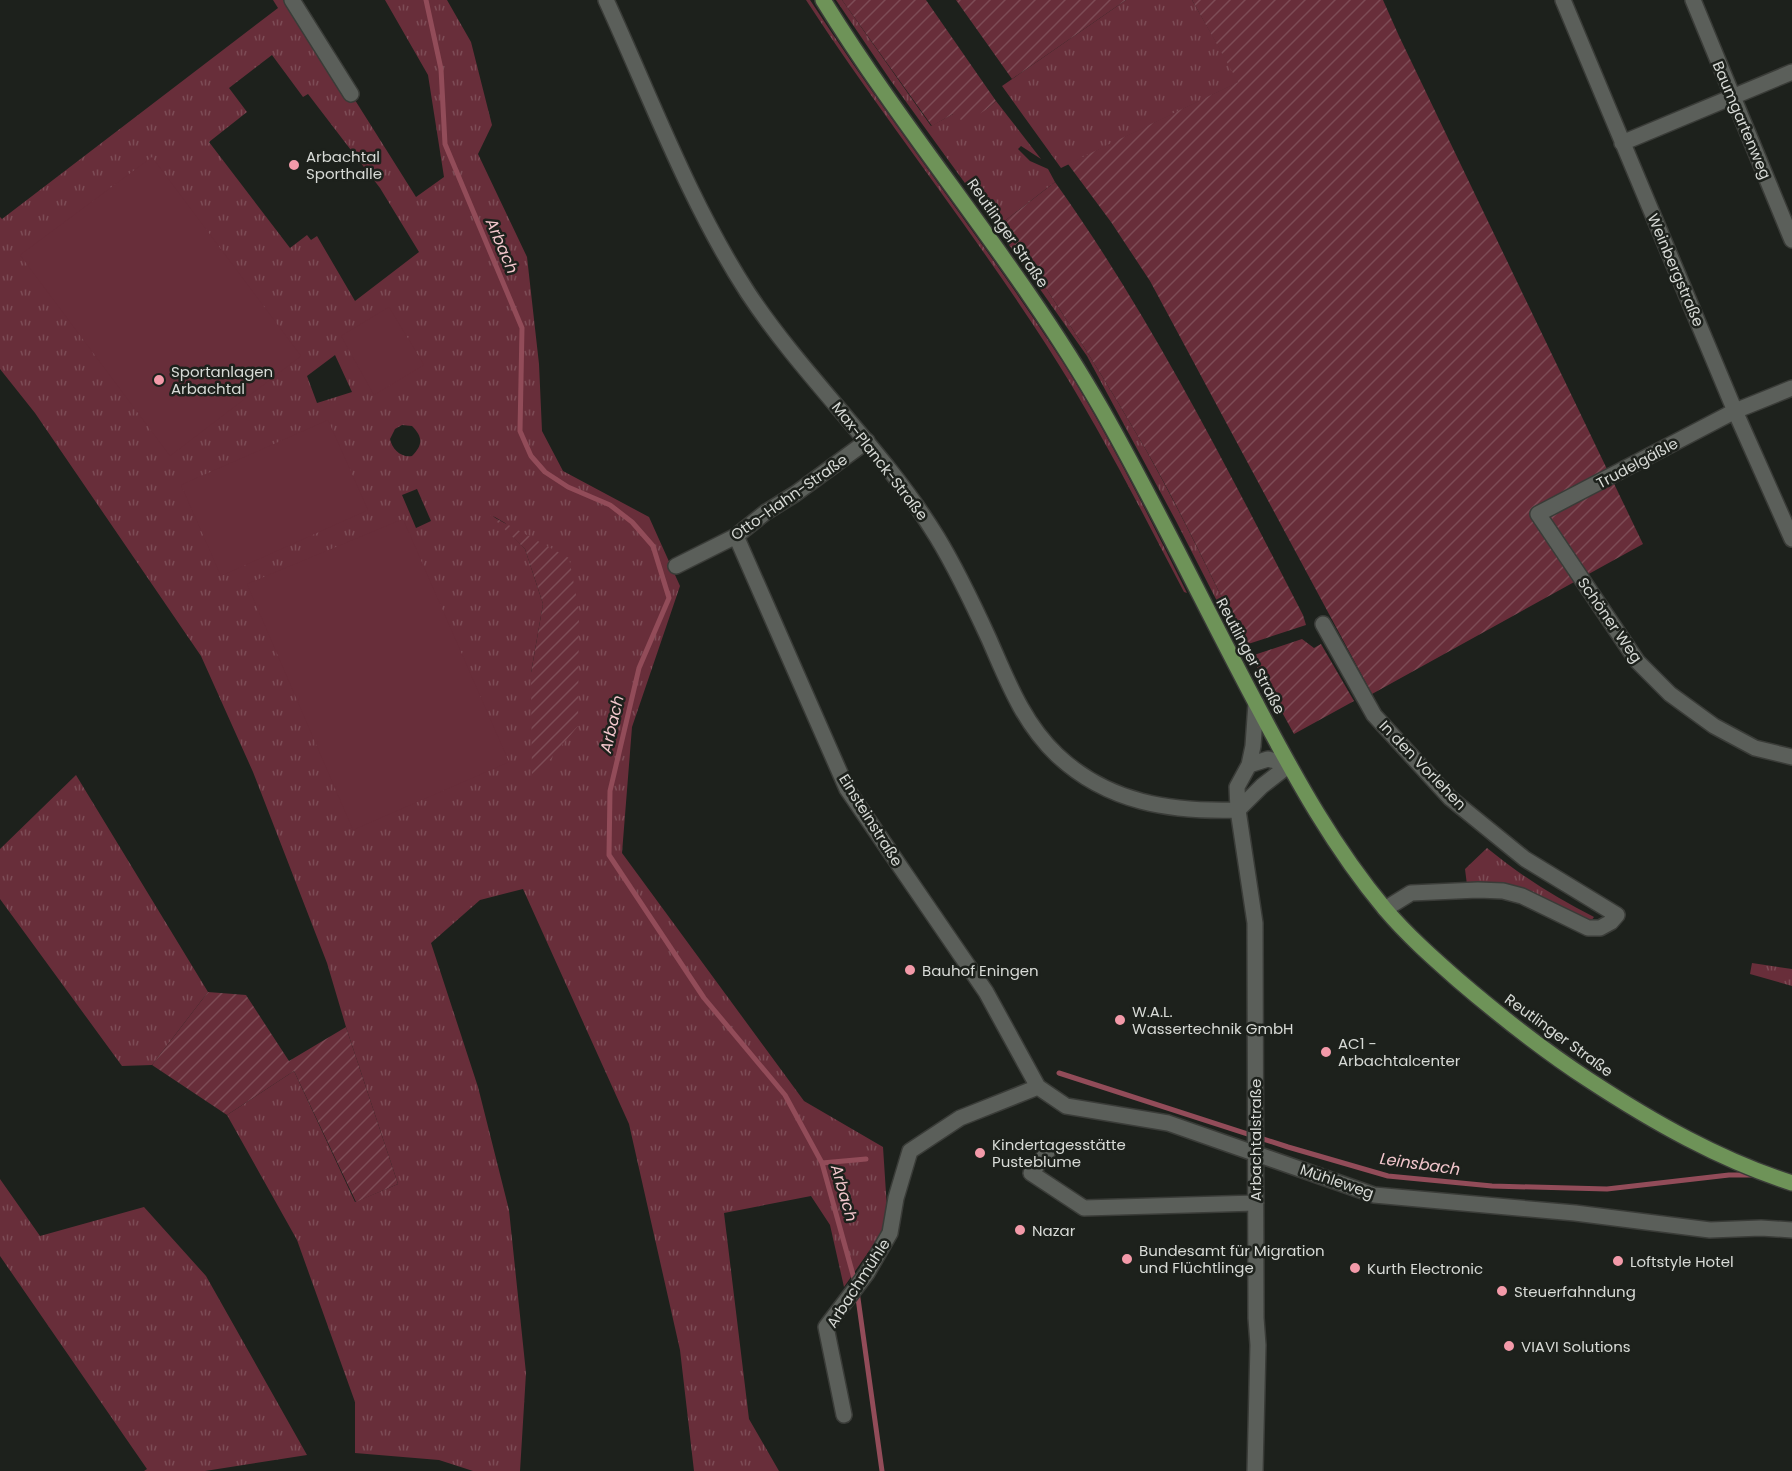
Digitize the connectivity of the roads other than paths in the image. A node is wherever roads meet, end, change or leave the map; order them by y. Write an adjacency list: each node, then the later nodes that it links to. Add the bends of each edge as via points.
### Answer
1 (292, 0): 7 (street)
2 (606, 0): 13 (street, Max-Planck-Straße, via 675,155 730,263 774,329)
3 (824, 0): 19 (main road, Reutlinger Straße, via 1069,356 1140,480)
4 (1563, 0): 9 (street, Weinbergstraße)
5 (1693, 0): 8 (street, Baumgartenweg)
6 (1792, 72): 8 (street)
7 (351, 94)
8 (1733, 97): 9 (street); 10 (street, Baumgartenweg)
9 (1622, 142): 12 (street, Weinbergstraße)
10 (1792, 240)
11 (1792, 388): 12 (street, Trudelgäßle)
12 (1736, 411): 14 (street, Trudelgäßle); 16 (street, Weinbergstraße)
13 (867, 441): 15 (street, Otto-Hahn-Straße); 23 (street, Max-Planck-Straße, via 910,496 942,546 1026,718 1058,756 1109,791 1131,800 1184,809)
14 (1538, 514): 20 (street, Schöner Weg, via 1637,661 1670,694 1714,726 1755,748)
15 (736, 536): 17 (street, Otto-Hahn-Straße); 25 (street, Einsteinstraße, via 847,789 986,993)
16 (1792, 536)
17 (676, 566)
18 (1323, 624): 24 (street, In den Vorlehen, via 1374,715 1450,798 1525,858 1617,915 1600,928 1588,927 1522,896 1478,890 1411,893)
19 (1256, 703): 21 (street, Arbachtalstraße); 22 (main road, Reutlinger Straße)
20 (1792, 758)
21 (1249, 765): 22 (street, via 1268,759); 23 (street, Arbachtalstraße, via 1237,787)
22 (1289, 765): 23 (street); 24 (main road, Reutlinger Straße, via 1342,852)
23 (1238, 810): 27 (street, Arbachtalstraße, via 1255,923)
24 (1385, 909): 28 (main road, Reutlinger Straße, via 1433,958 1522,1034 1613,1096 1724,1158)
25 (1038, 1087): 27 (street, Mühleweg, via 1066,1107 1168,1123); 31 (street, Arbachmühle, via 960,1118 910,1151 890,1233 867,1273 826,1327)
26 (1047, 1153): 29 (street, via 1031,1173 1084,1208)
27 (1256, 1153): 29 (street, Arbachtalstraße); 30 (street, Mühleweg, via 1374,1195 1710,1230)
28 (1792, 1183)
29 (1256, 1203): 32 (street, Arbachtalstraße)
30 (1792, 1230)
31 (844, 1415)
32 (1256, 1471)

